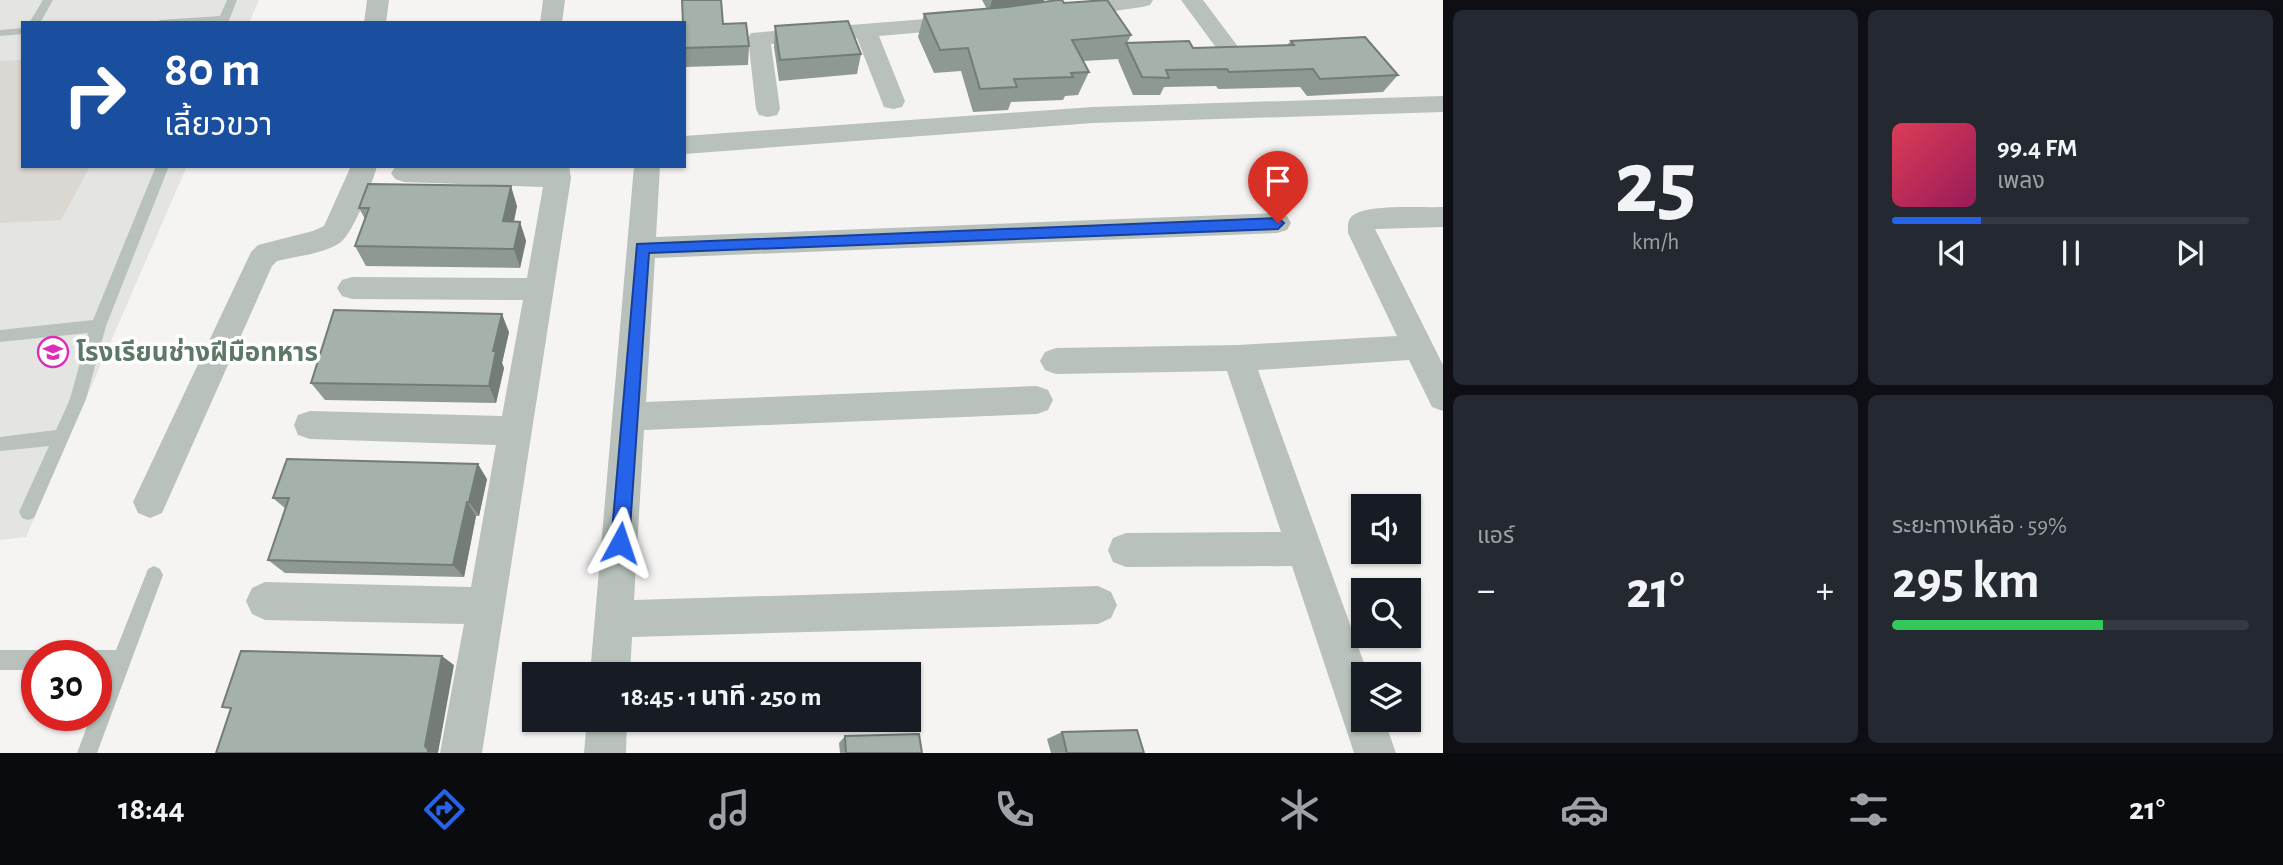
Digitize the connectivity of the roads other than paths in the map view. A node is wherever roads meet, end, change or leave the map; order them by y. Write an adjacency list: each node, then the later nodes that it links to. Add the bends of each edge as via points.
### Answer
1 (48, 0): 8 (lane)
2 (232, 0): 9 (lane)
3 (378, 0): 10 (street)
4 (554, 0): 11 (street)
5 (1142, 0): 7 (street)
6 (1192, 0): 16 (street)
7 (1049, 13)
8 (35, 21)
9 (223, 21)
10 (375, 21)
11 (551, 21)
12 (983, 22): 13 (street)
13 (865, 30): 17 (street); 19 (street, via 759,38)
14 (21, 31): 15 (lane)
15 (0, 33)
16 (1228, 48)
17 (893, 101)
18 (1443, 104): 20 (street, via 1093,115)
19 (768, 109)
20 (686, 145)
21 (162, 168): 31 (lane)
22 (364, 168): 43 (street, via 334,233 268,253 261,260)
23 (647, 168): 28 (street)
24 (557, 172): 25 (street); 30 (street)
25 (404, 173)
26 (1443, 217): 33 (street, via 1369,219 1361,224)
27 (1278, 223): 28 (street)
28 (642, 248): 38 (street)
29 (352, 288): 30 (street)
30 (537, 289): 40 (street)
31 (98, 326): 32 (lane); 41 (lane, via 78,399)
32 (0, 336)
33 (1418, 347): 34 (street); 36 (street)
34 (1238, 358): 35 (street); 45 (street)
35 (1056, 361)
36 (1443, 397)
37 (1037, 400): 38 (street)
38 (631, 417): 51 (street)
39 (310, 425): 40 (street)
40 (516, 430): 50 (street)
41 (61, 436): 42 (lane); 44 (lane)
42 (0, 444)
43 (150, 502)
44 (28, 512)
45 (1306, 549): 46 (street); 57 (street)
46 (1126, 550)
47 (154, 575): 55 (lane)
48 (265, 601): 50 (street)
49 (1097, 605): 51 (street)
50 (486, 606): 61 (street)
51 (614, 619): 56 (street)
52 (0, 660): 53 (lane)
53 (21, 660)
54 (112, 660): 55 (lane)
55 (122, 660): 60 (lane)
56 (611, 662)
57 (1351, 680)
58 (606, 732): 62 (street)
59 (1368, 732): 63 (street)
60 (87, 753)
61 (461, 753)
62 (605, 753)
63 (1375, 753)

